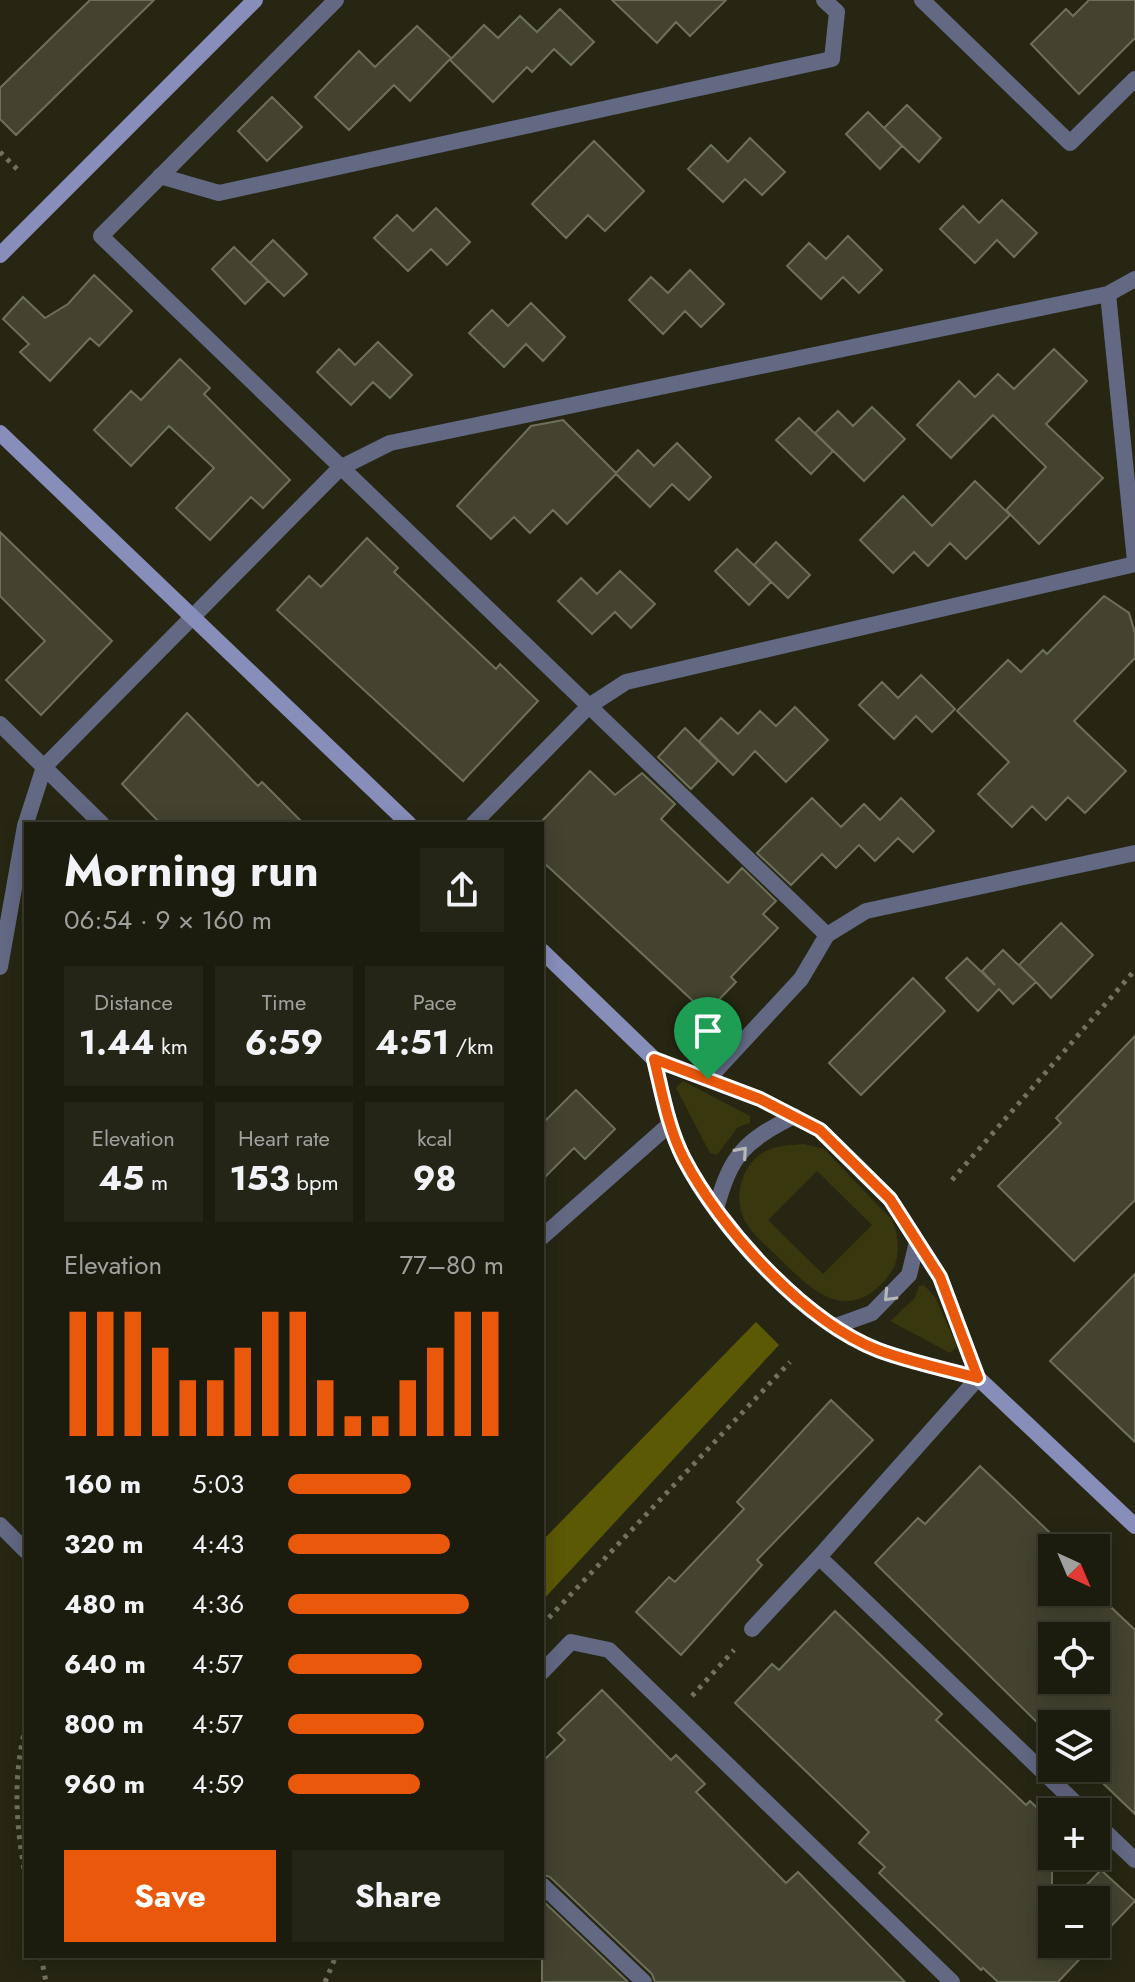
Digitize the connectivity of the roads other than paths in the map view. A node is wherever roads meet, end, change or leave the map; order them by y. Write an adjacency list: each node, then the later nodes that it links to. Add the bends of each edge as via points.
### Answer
1 (255, 0): 7 (street)
2 (336, 0): 6 (street)
3 (824, 0): 6 (street, via 837,12 832,59 219,193)
4 (922, 0): 5 (street, via 1070,143)
5 (1135, 79)
6 (160, 176): 11 (street, via 101,236)
7 (0, 255)
8 (1135, 279): 9 (street)
9 (1108, 294): 11 (street, via 390,443); 12 (street)
10 (0, 433): 13 (street)
11 (340, 468): 13 (street); 14 (street)
12 (1135, 562): 14 (street, via 626,682)
13 (190, 615): 16 (street); 19 (street)
14 (589, 706): 20 (street); 23 (street)
15 (0, 724): 16 (street)
16 (44, 767): 17 (street); 18 (street)
17 (26, 822)
18 (100, 822)
19 (407, 822)
20 (475, 822)
21 (24, 832): 25 (street)
22 (1135, 853): 23 (street, via 866,911)
23 (827, 935): 27 (street, via 801,979)
24 (544, 953): 26 (street)
25 (0, 967)
26 (654, 1059): 27 (street); 29 (street)
27 (708, 1079): 28 (street)
28 (794, 1116): 30 (street, one-way to 28, via 726,1170 757,1135); 32 (street, via 820,1130 890,1199)
29 (670, 1124): 30 (street, via 683,1158); 31 (street)
30 (716, 1209): 33 (street, via 783,1285)
31 (544, 1235)
32 (917, 1242): 33 (street, one-way to 33, via 909,1275 872,1313); 34 (street, via 940,1277)
33 (836, 1326): 34 (street, via 876,1349)
34 (978, 1378): 36 (street); 38 (street)
35 (0, 1525): 37 (street)
36 (1135, 1526)
37 (24, 1549)
38 (819, 1557): 39 (street); 41 (street)
39 (752, 1629)
40 (544, 1670): 46 (street, via 571,1642 609,1650)
41 (1070, 1798)
42 (1110, 1836): 43 (street)
43 (1135, 1860)
44 (544, 1887): 45 (street)
45 (644, 1982)
46 (952, 1982)

